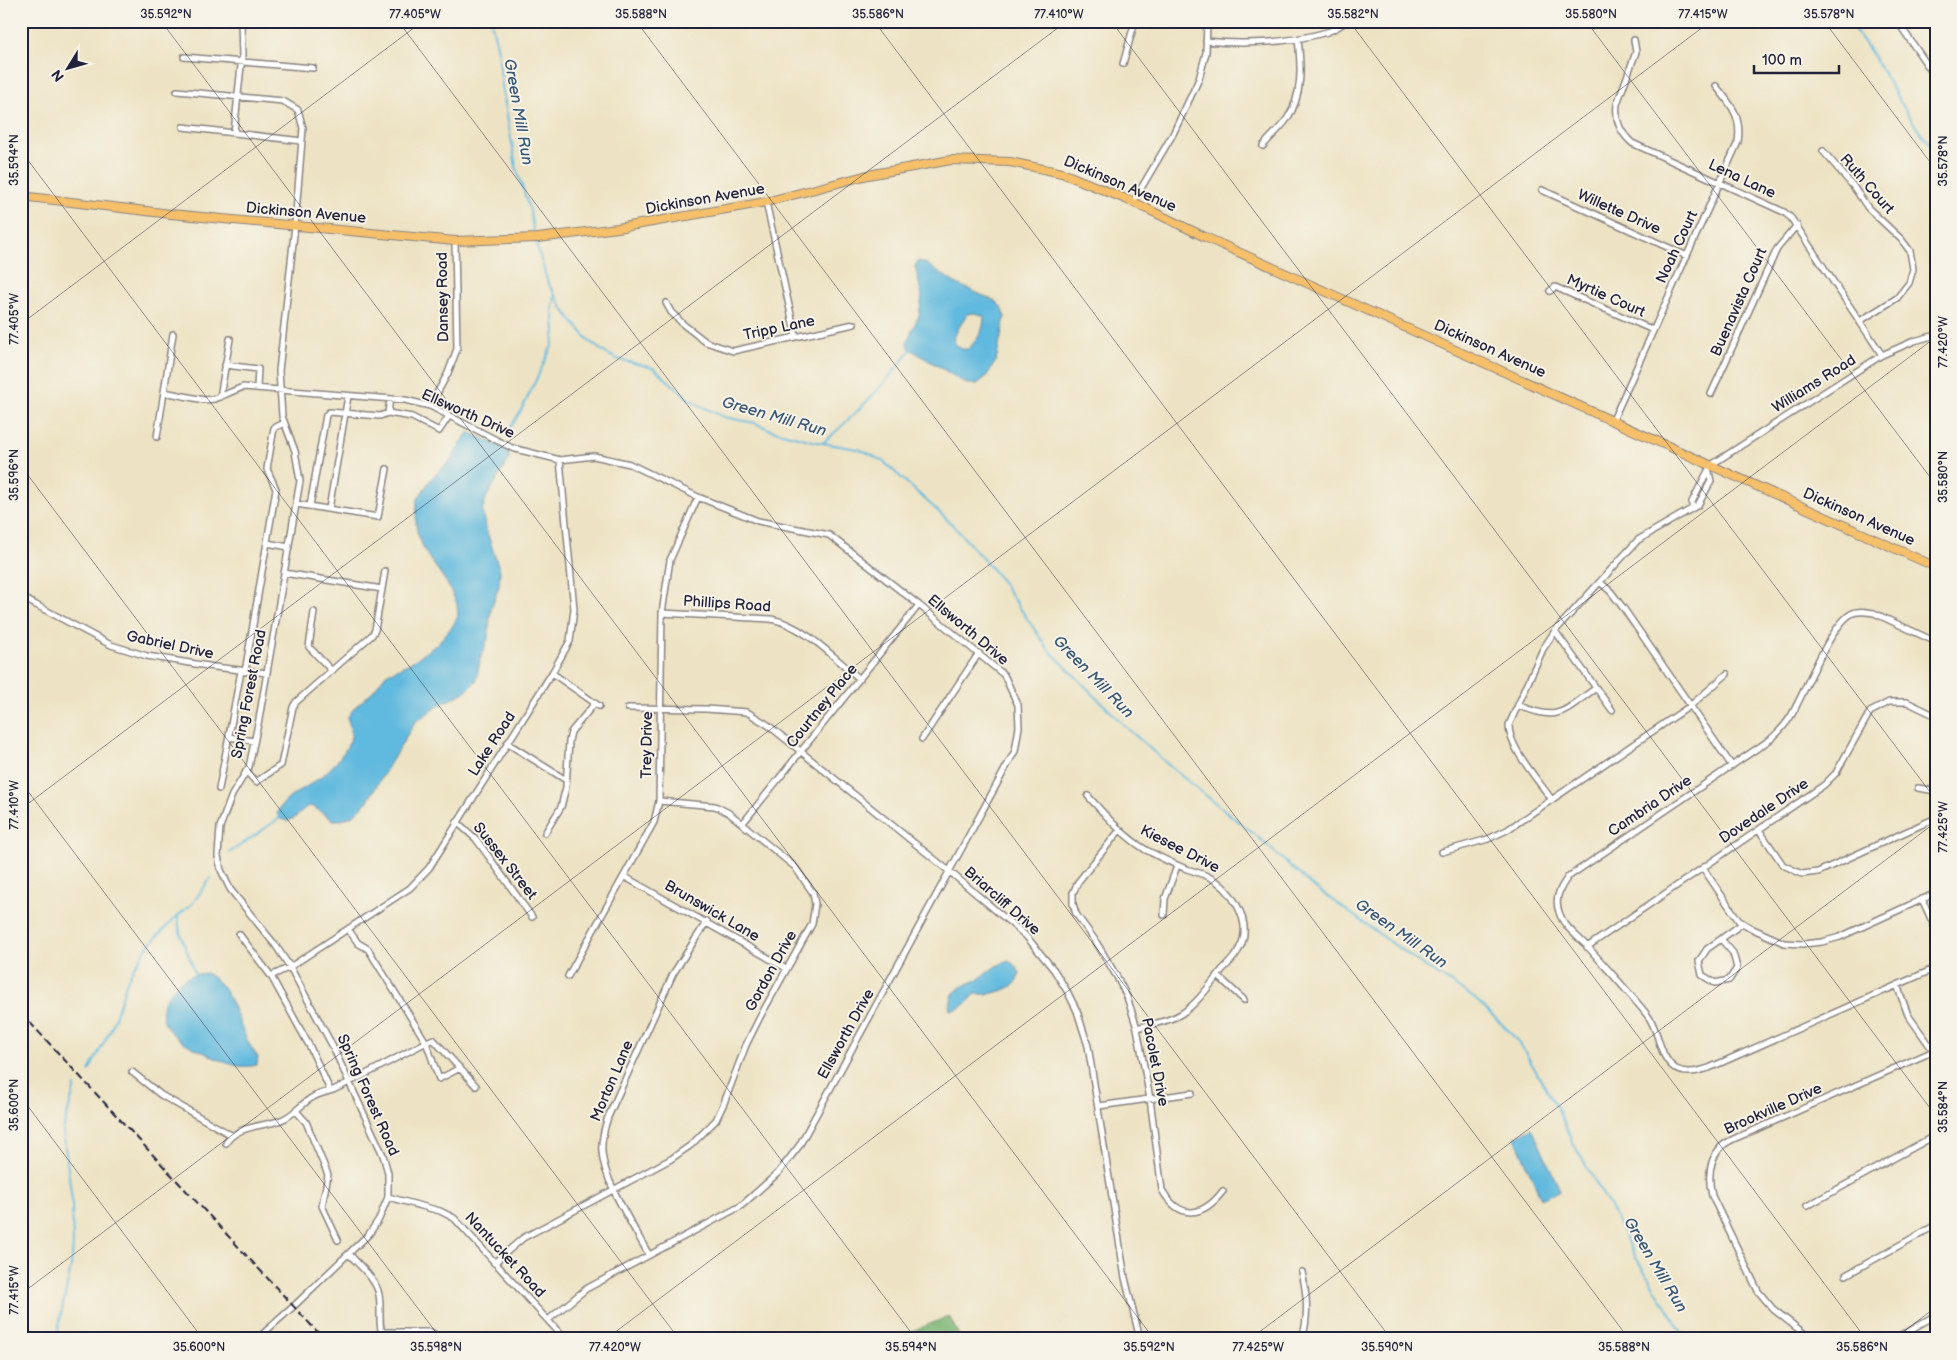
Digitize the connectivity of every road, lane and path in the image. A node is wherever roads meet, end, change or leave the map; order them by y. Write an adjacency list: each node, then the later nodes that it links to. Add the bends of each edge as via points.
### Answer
1 (241, 21): 10 (street)
2 (1135, 21): 11 (street)
3 (1207, 21): 8 (street)
4 (1348, 21): 6 (street, via 1329,31)
5 (1903, 21): 13 (street, via 1902,28)
6 (1298, 39): 8 (street); 20 (street, via 1301,66 1297,97 1287,118)
7 (1634, 40): 22 (street, Lena Lane, via 1636,52 1617,104 1621,131 1632,143)
8 (1206, 42): 26 (street, via 1199,79)
9 (184, 57): 10 (street)
10 (241, 63): 12 (street); 16 (street)
11 (1122, 64)
12 (313, 68)
13 (1936, 78)
14 (1716, 86): 22 (street, Noah Court, via 1735,111 1740,131)
15 (177, 91): 16 (street)
16 (238, 97): 18 (street); 19 (street, Spring Forest Road, via 283,101 298,110 303,128)
17 (183, 127): 18 (street)
18 (234, 133): 19 (street)
19 (302, 141): 27 (street, Spring Forest Road)
20 (1263, 146)
21 (1823, 151): 33 (street, Ruth Court, via 1868,208 1910,251 1913,269 1909,283 1897,298)
22 (1721, 183): 28 (street, Lena Lane, via 1784,212); 30 (street, Noah Court)
23 (1542, 190): 30 (street, Willette Drive)
24 (21, 196): 27 (main road, Dickinson Avenue)
25 (766, 202): 26 (main road, Dickinson Avenue, via 868,175 951,160 1010,162 1062,173); 29 (main road, Dickinson Avenue, via 538,238); 38 (street)
26 (1133, 202): 53 (main road, Dickinson Avenue)
27 (295, 226): 29 (main road, Dickinson Avenue); 43 (street, Spring Forest Road)
28 (1797, 226): 33 (street, Lena Lane); 45 (street, Buenavista Court, via 1777,249)
29 (455, 241): 49 (street, Dansey Road, via 457,348)
30 (1687, 256): 35 (street, Noah Court)
31 (1550, 291): 35 (street, Myrtie Court, via 1555,287)
32 (666, 303): 38 (street, Tripp Lane, via 684,325 706,342 733,350)
33 (1860, 321): 40 (street, Lena Lane)
34 (854, 324): 38 (street, Tripp Lane)
35 (1653, 330): 53 (street, Noah Court)
36 (173, 334): 44 (street)
37 (1936, 335): 40 (street, Williams Road)
38 (796, 337)
39 (230, 339): 41 (street)
40 (1882, 355): 58 (street, Williams Road)
41 (225, 365): 42 (street, via 258,370); 47 (street)
42 (256, 388): 43 (street, Ellsworth Drive); 47 (street, Ellsworth Drive, via 244,387)
43 (279, 390): 46 (street, Ellsworth Drive); 54 (street, Spring Forest Road)
44 (164, 392): 47 (street, Ellsworth Drive, via 204,400); 55 (street)
45 (1711, 394)
46 (348, 396): 48 (street, Ellsworth Drive); 50 (street)
47 (220, 397)
48 (390, 399): 49 (street, Ellsworth Drive); 51 (street)
49 (430, 406): 52 (street, Ellsworth Drive)
50 (345, 413): 51 (street, via 380,416); 61 (street, via 329,412 326,415); 62 (street)
51 (388, 413): 52 (street, via 412,417 440,431)
52 (449, 416): 56 (street, Ellsworth Drive, via 512,448)
53 (1613, 420): 58 (main road, Dickinson Avenue)
54 (284, 423): 60 (street, Spring Forest Road, via 295,451 300,481); 63 (street, via 274,428 267,469 276,489)
55 (157, 437)
56 (560, 460): 59 (street, Ellsworth Drive, via 594,456 630,464); 80 (street, Lake Road, via 574,609 570,641)
57 (387, 468): 62 (street, via 378,517)
58 (1710, 468): 65 (main road, Dickinson Avenue); 68 (street, via 1692,508 1638,540)
59 (698, 497): 71 (street, Ellsworth Drive, via 758,521 829,535); 73 (street, Trey Drive, via 670,560)
60 (296, 504): 61 (street); 64 (street, Spring Forest Road)
61 (310, 506): 62 (street)
62 (330, 509)
63 (267, 543): 64 (street); 77 (street)
64 (289, 547): 67 (street, Spring Forest Road)
65 (1936, 567)
66 (385, 571): 69 (street)
67 (284, 572): 69 (street); 79 (street, Spring Forest Road)
68 (1600, 582): 74 (street); 85 (street, via 1624,609)
69 (382, 589): 78 (street, via 375,630)
70 (21, 597): 77 (street, Gabriel Drive, via 111,645 147,656)
71 (920, 605): 76 (street, Ellsworth Drive); 82 (street, Courtney Place)
72 (314, 612): 78 (street, via 309,647)
73 (662, 613): 82 (street, Phillips Road, via 784,621); 87 (street, Trey Drive)
74 (1556, 631): 83 (street); 84 (street, via 1543,649)
75 (1936, 642): 95 (street, Cambria Drive, via 1874,613 1853,613 1836,629 1780,730)
76 (979, 653): 91 (street); 113 (street, Ellsworth Drive, via 1004,675 1018,705 1019,727 1015,751)
77 (243, 671): 79 (street, Gabriel Drive); 90 (street)
78 (332, 671): 96 (street, via 293,707 281,765 256,782)
79 (267, 673): 92 (street, Spring Forest Road)
80 (552, 673): 93 (street, Lake Road); 97 (street, via 597,704 572,732)
81 (1726, 674): 85 (street)
82 (860, 679): 94 (street, Courtney Place)
83 (1596, 688): 84 (street, via 1556,714 1536,713); 88 (street)
84 (1518, 705): 102 (street, via 1509,726 1510,738)
85 (1690, 706): 95 (street); 102 (street)
86 (628, 708): 87 (street, Briarcliff Drive)
87 (660, 710): 94 (street, Briarcliff Drive, via 747,712); 103 (street, Trey Drive)
88 (1612, 710)
89 (1936, 716): 107 (street, Dovedale Drive, via 1907,702 1888,702 1870,712 1836,774 1824,786)
90 (229, 737): 92 (street); 99 (street)
91 (922, 739)
92 (254, 741): 96 (street, Spring Forest Road)
93 (507, 743): 97 (street); 105 (street, Lake Road)
94 (801, 751): 106 (street, Courtney Place); 113 (street, Briarcliff Drive)
95 (1732, 766): 125 (street, Cambria Drive, via 1568,877 1557,901 1559,913)
96 (246, 771): 126 (street, Spring Forest Road, via 232,795 220,827 218,856 221,870 230,889)
97 (566, 780): 109 (street, via 561,807)
98 (1918, 788): 100 (street)
99 (219, 789)
100 (1936, 791)
101 (1088, 796): 108 (street, Kiesee Drive)
102 (1552, 800): 110 (street, via 1501,834)
103 (659, 801): 106 (street, Gordon Drive, via 715,806); 114 (street, Trey Drive, via 654,822)
104 (1936, 818): 107 (street, via 1818,872 1802,874 1783,865)
105 (457, 822): 118 (street, Sussex Street, via 476,840); 121 (street, Lake Road, via 429,868 410,888)
106 (743, 823): 127 (street, Gordon Drive, via 795,868 813,892 812,924)
107 (1759, 830): 112 (street, Dovedale Drive)
108 (1119, 831): 111 (street, Kiesee Drive); 134 (street, Pacolet Drive, via 1078,882 1073,904 1076,914 1117,977)
109 (545, 833)
110 (1442, 852)
111 (1178, 866): 117 (street, via 1165,899); 131 (street, Kiesee Drive, via 1218,882 1242,916 1243,942)
112 (1703, 868): 120 (street); 125 (street, Dovedale Drive)
113 (949, 871): 144 (street, Briarcliff Drive, via 1026,936 1054,970 1077,1011 1088,1046); 156 (street, Ellsworth Drive, via 799,1146 778,1173 741,1206)
114 (625, 876): 119 (street, Brunswick Lane); 130 (street, Trey Drive)
115 (1936, 893): 116 (street)
116 (1922, 899): 120 (street, via 1840,937 1822,942 1784,942); 122 (street)
117 (1164, 915)
118 (532, 917)
119 (707, 921): 127 (street, Brunswick Lane); 149 (street, Morton Lane, via 673,974 608,1118 602,1150)
120 (1742, 923): 124 (street)
121 (348, 929): 126 (street, Lake Road); 135 (street, via 358,943 368,949)
122 (1936, 930)
123 (239, 934): 129 (street)
124 (1721, 939): 124 (street, via 1733,953 1737,968 1729,980 1715,983 1702,975 1699,961 1707,949)
125 (1587, 947): 132 (street, Cambria Drive, via 1650,1019 1666,1058 1676,1069 1691,1073)
126 (290, 967): 129 (street, Lake Road); 139 (street, Spring Forest Road)
127 (786, 968): 149 (street, Gordon Drive, via 746,1045 716,1120 691,1145 671,1159)
128 (1936, 968): 132 (street, Cambria Drive)
129 (271, 976): 141 (street)
130 (568, 976)
131 (1218, 976): 133 (street); 134 (street, Kiesee Drive, via 1180,1015)
132 (1897, 985): 136 (street, via 1908,1015)
133 (1244, 1000)
134 (1138, 1028): 143 (street, Pacolet Drive)
135 (426, 1042): 137 (street, via 433,1039); 137 (street, via 439,1079); 139 (street)
136 (1935, 1051): 169 (street, Brookville Drive, via 1722,1146 1711,1163 1708,1181 1712,1196 1758,1291 1773,1309)
137 (460, 1068): 140 (street)
138 (132, 1072): 146 (street, via 161,1094)
139 (349, 1082): 141 (street); 151 (street, Spring Forest Road, via 383,1155 388,1173)
140 (476, 1086)
141 (330, 1090): 145 (street, via 310,1098)
142 (1192, 1093): 143 (street)
143 (1150, 1099): 144 (street); 150 (street, Pacolet Drive, via 1162,1190 1169,1201 1188,1212 1204,1210 1214,1204)
144 (1099, 1106): 167 (street, Briarcliff Drive, via 1125,1278)
145 (296, 1111): 146 (street, via 282,1120); 154 (street, via 306,1122 328,1175 322,1206)
146 (231, 1135): 148 (street)
147 (1936, 1135): 152 (street)
148 (226, 1143)
149 (614, 1189): 156 (street, Morton Lane); 157 (street, Gordon Drive, via 523,1238)
150 (1223, 1191)
151 (388, 1198): 155 (street, Spring Forest Road, via 380,1219); 157 (street, Nantucket Road, via 440,1210 454,1218)
152 (1807, 1206)
153 (1936, 1225): 159 (street)
154 (338, 1240)
155 (349, 1254): 162 (street, via 374,1282 379,1294); 163 (street, Spring Forest Road)
156 (649, 1255): 161 (street, Ellsworth Drive, via 586,1289)
157 (494, 1263): 161 (street, Nantucket Road)
158 (1302, 1272): 168 (street, via 1307,1306)
159 (1846, 1275)
160 (1936, 1315): 170 (street)
161 (548, 1320): 166 (street, Nantucket Road)
162 (380, 1332): 164 (street); 165 (street, via 432,1332)
163 (257, 1339)
164 (384, 1339)
165 (442, 1339)
166 (565, 1339)
167 (1140, 1339)
168 (1302, 1339)
169 (1811, 1339)
170 (1894, 1339)

